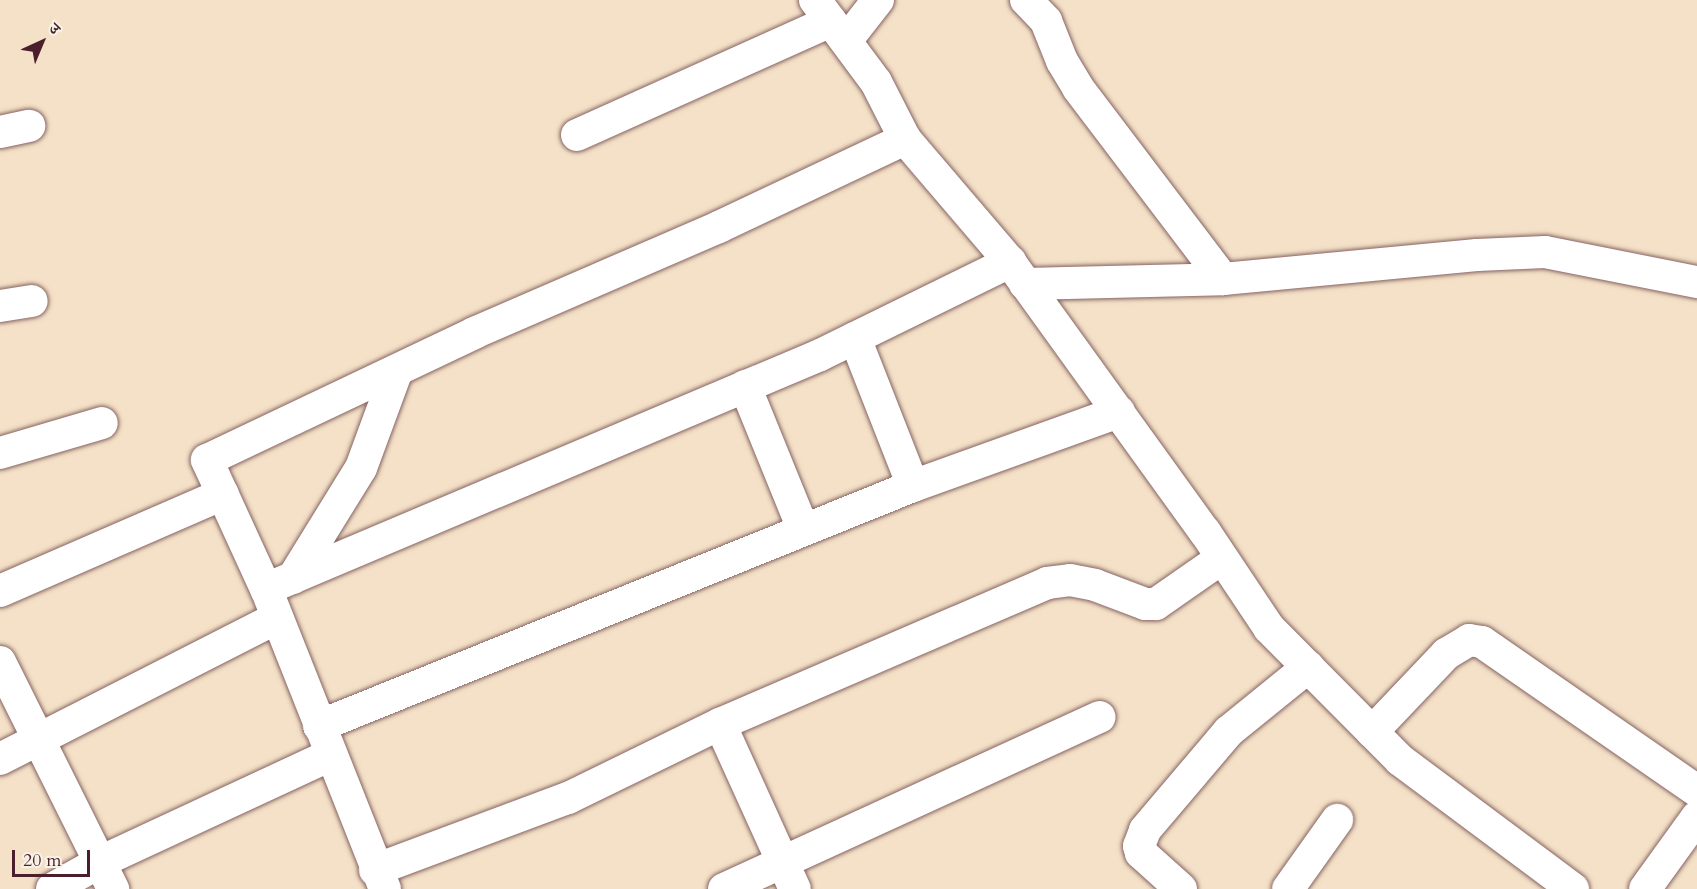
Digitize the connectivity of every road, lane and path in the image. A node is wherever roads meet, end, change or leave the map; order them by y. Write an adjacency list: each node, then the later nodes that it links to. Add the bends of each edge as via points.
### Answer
1 (878, 0): 3 (street)
2 (1026, 0): 7 (street, via 1046,21 1078,88)
3 (831, 21): 4 (street); 5 (street, via 876,82)
4 (577, 135)
5 (906, 139): 6 (street); 12 (street)
6 (1018, 273): 7 (street); 11 (street); 14 (street)
7 (1223, 279): 8 (street, via 1545,252)
8 (1697, 282)
9 (32, 301): 10 (street)
10 (0, 306)
11 (855, 338): 13 (street); 17 (street)
12 (397, 370): 18 (street, via 207,460); 21 (street, via 362,468)
13 (745, 386): 19 (street); 21 (street)
14 (1119, 412): 17 (street); 20 (street)
15 (102, 423): 16 (street)
16 (0, 453)
17 (913, 486): 19 (street)
18 (223, 494): 21 (street); 22 (street)
19 (803, 529): 28 (street)
20 (1222, 558): 25 (street, via 1269,628); 27 (street, via 1156,604 1070,580 1047,583)
21 (279, 584): 23 (street)
22 (0, 591)
23 (278, 618): 28 (street); 30 (street)
24 (0, 662): 30 (street)
25 (1308, 667): 29 (street); 42 (street, via 1229,731 1145,830 1139,846 1141,853)
26 (1099, 717): 37 (street)
27 (720, 724): 37 (street); 38 (street, via 568,798)
28 (319, 726): 31 (street)
29 (1372, 732): 33 (street, via 1446,654 1469,640 1482,642); 39 (street, via 1400,760)
30 (36, 740): 32 (street); 36 (street)
31 (331, 755): 36 (street); 38 (street)
32 (0, 759)
33 (1697, 791)
34 (1697, 817): 44 (street)
35 (1336, 820): 43 (street)
36 (107, 876): 40 (street)
37 (789, 876): 41 (street)
38 (380, 880)
39 (1567, 887)
40 (52, 889)
41 (724, 889)
42 (1181, 889)
43 (1287, 889)
44 (1645, 889)

